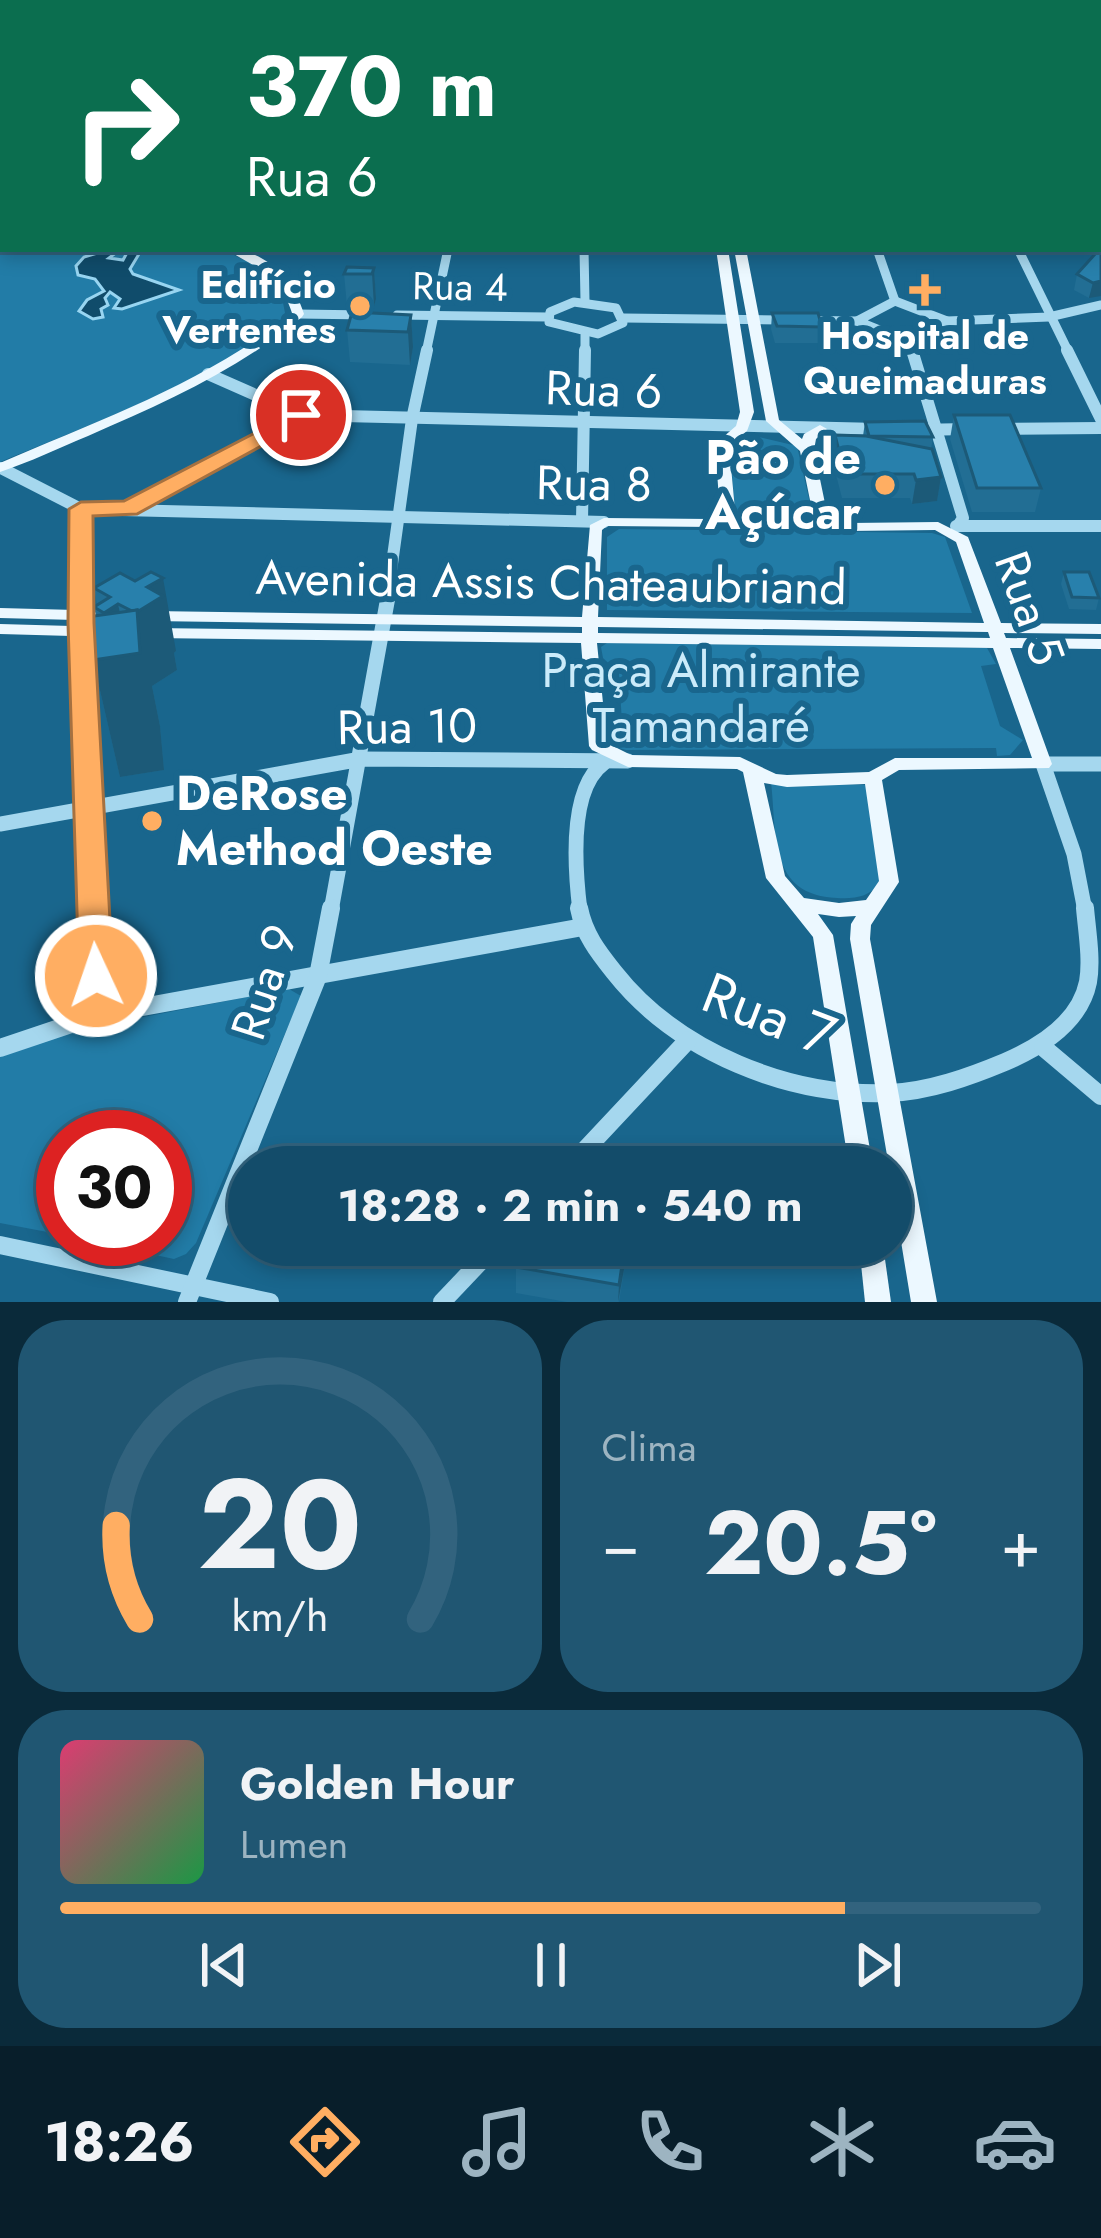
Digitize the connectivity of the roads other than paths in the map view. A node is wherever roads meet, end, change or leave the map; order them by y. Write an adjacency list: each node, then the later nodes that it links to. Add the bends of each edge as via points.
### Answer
1 (238, 252): 13 (main road, via 277,270)
2 (448, 252): 14 (street, Rua 9)
3 (584, 252): 10 (street)
4 (722, 252): 8 (main road)
5 (741, 252): 9 (main road)
6 (878, 252): 11 (street)
7 (1019, 252): 16 (street)
8 (726, 276): 9 (main road); 18 (main road)
9 (746, 276): 19 (main road)
10 (585, 301): 15 (street); 17 (street, via 608,304)
11 (895, 301): 20 (street); 21 (street)
12 (1101, 305): 16 (street)
13 (298, 314): 14 (street, Rua 4); 24 (main road)
14 (437, 316): 15 (street, Rua 4); 27 (street, Rua 9)
15 (548, 317): 22 (street, via 563,331)
16 (1049, 317): 21 (street); 26 (street)
17 (624, 318): 18 (street); 22 (street, via 609,332)
18 (732, 319): 19 (street); 30 (main road)
19 (754, 319): 20 (street); 32 (main road)
20 (856, 320): 23 (street)
21 (947, 321): 23 (street)
22 (585, 335): 28 (street)
23 (909, 342): 34 (street, Rua 5)
24 (208, 374): 25 (street); 37 (main road)
25 (301, 415): 27 (street, Rua 6); 38 (street)
26 (1101, 418)
27 (412, 419): 28 (street, Rua 6); 42 (street, Rua 9)
28 (585, 424): 29 (street, Rua 6); 43 (street)
29 (707, 428): 30 (street, Rua 6); 35 (main road)
30 (742, 428): 32 (street, Rua 6); 35 (main road)
31 (1101, 428): 34 (street, Rua 6)
32 (780, 429): 33 (street, Rua 6); 36 (main road)
33 (820, 429): 34 (street, Rua 6); 36 (main road)
34 (938, 430): 46 (street, Rua 5, via 964,518)
35 (722, 444): 40 (main road)
36 (807, 450): 41 (main road)
37 (1, 468): 39 (street)
38 (128, 508): 39 (street, Rua 8); 42 (street, Rua 8)
39 (81, 509): 49 (street)
40 (728, 515): 41 (main road, Rua 8); 44 (main road, Rua 8, via 712,524)
41 (820, 515): 45 (main road, Rua 8, via 848,527)
42 (401, 519): 43 (street, Rua 8); 50 (street, Rua 9)
43 (582, 521): 44 (street, Rua 8)
44 (604, 522): 53 (main road, via 591,534)
45 (938, 526): 46 (street, Rua 8); 54 (main road, Rua 5, via 963,540)
46 (958, 526): 47 (street, Rua 8)
47 (1101, 526)
48 (0, 613): 49 (main road, Avenida Assis Chateaubriand)
49 (81, 624): 50 (main road, Avenida Assis Chateaubriand); 51 (main road, Avenida Assis Chateaubriand); 65 (street)
50 (382, 628): 53 (main road, Avenida Assis Chateaubriand); 56 (street, Rua 9)
51 (0, 629)
52 (1101, 629): 54 (main road, Avenida Assis Chateaubriand)
53 (590, 630): 54 (main road, Avenida Assis Chateaubriand); 57 (main road, via 594,741)
54 (998, 635): 55 (main road, Avenida Assis Chateaubriand); 60 (main road, Rua 5)
55 (1101, 644)
56 (361, 759): 59 (street, Rua 10); 65 (street, Rua 10); 71 (street, Rua 9)
57 (628, 761): 58 (street, Rua 10); 62 (main road, Rua 10, via 740,763)
58 (604, 763): 59 (street, Rua 10); 64 (street)
59 (546, 764): 64 (street, via 572,775)
60 (1043, 764): 61 (street, Rua 10); 63 (main road, Rua 10, via 895,764); 69 (street, Rua 5)
61 (1101, 764)
62 (752, 770): 63 (main road, Rua 10, via 787,781); 67 (main road, via 776,878)
63 (873, 778): 68 (main road, via 889,882)
64 (580, 791): 70 (street)
65 (88, 806): 66 (street, Rua 10); 72 (street)
66 (0, 824)
67 (802, 905): 68 (main road); 76 (main road, via 823,935)
68 (871, 907): 77 (main road, via 860,939)
69 (1094, 926): 75 (street, Rua 5, via 1087,985)
70 (583, 927): 71 (street); 73 (street, Rua 7, via 641,1003)
71 (318, 976): 72 (street); 84 (street, Rua 9)
72 (98, 1015): 74 (street)
73 (688, 1040): 76 (street, Rua 7, via 796,1082); 79 (street)
74 (0, 1048)
75 (1043, 1048): 77 (street, via 951,1083); 78 (street)
76 (851, 1093): 77 (street, Rua 7); 80 (main road)
77 (886, 1094): 88 (main road)
78 (1101, 1096)
79 (589, 1146)
80 (858, 1146)
81 (0, 1246): 84 (street)
82 (476, 1266): 86 (street)
83 (874, 1266): 87 (main road)
84 (190, 1294): 85 (street)
85 (269, 1302)
86 (442, 1302)
87 (878, 1302)
88 (924, 1302)

